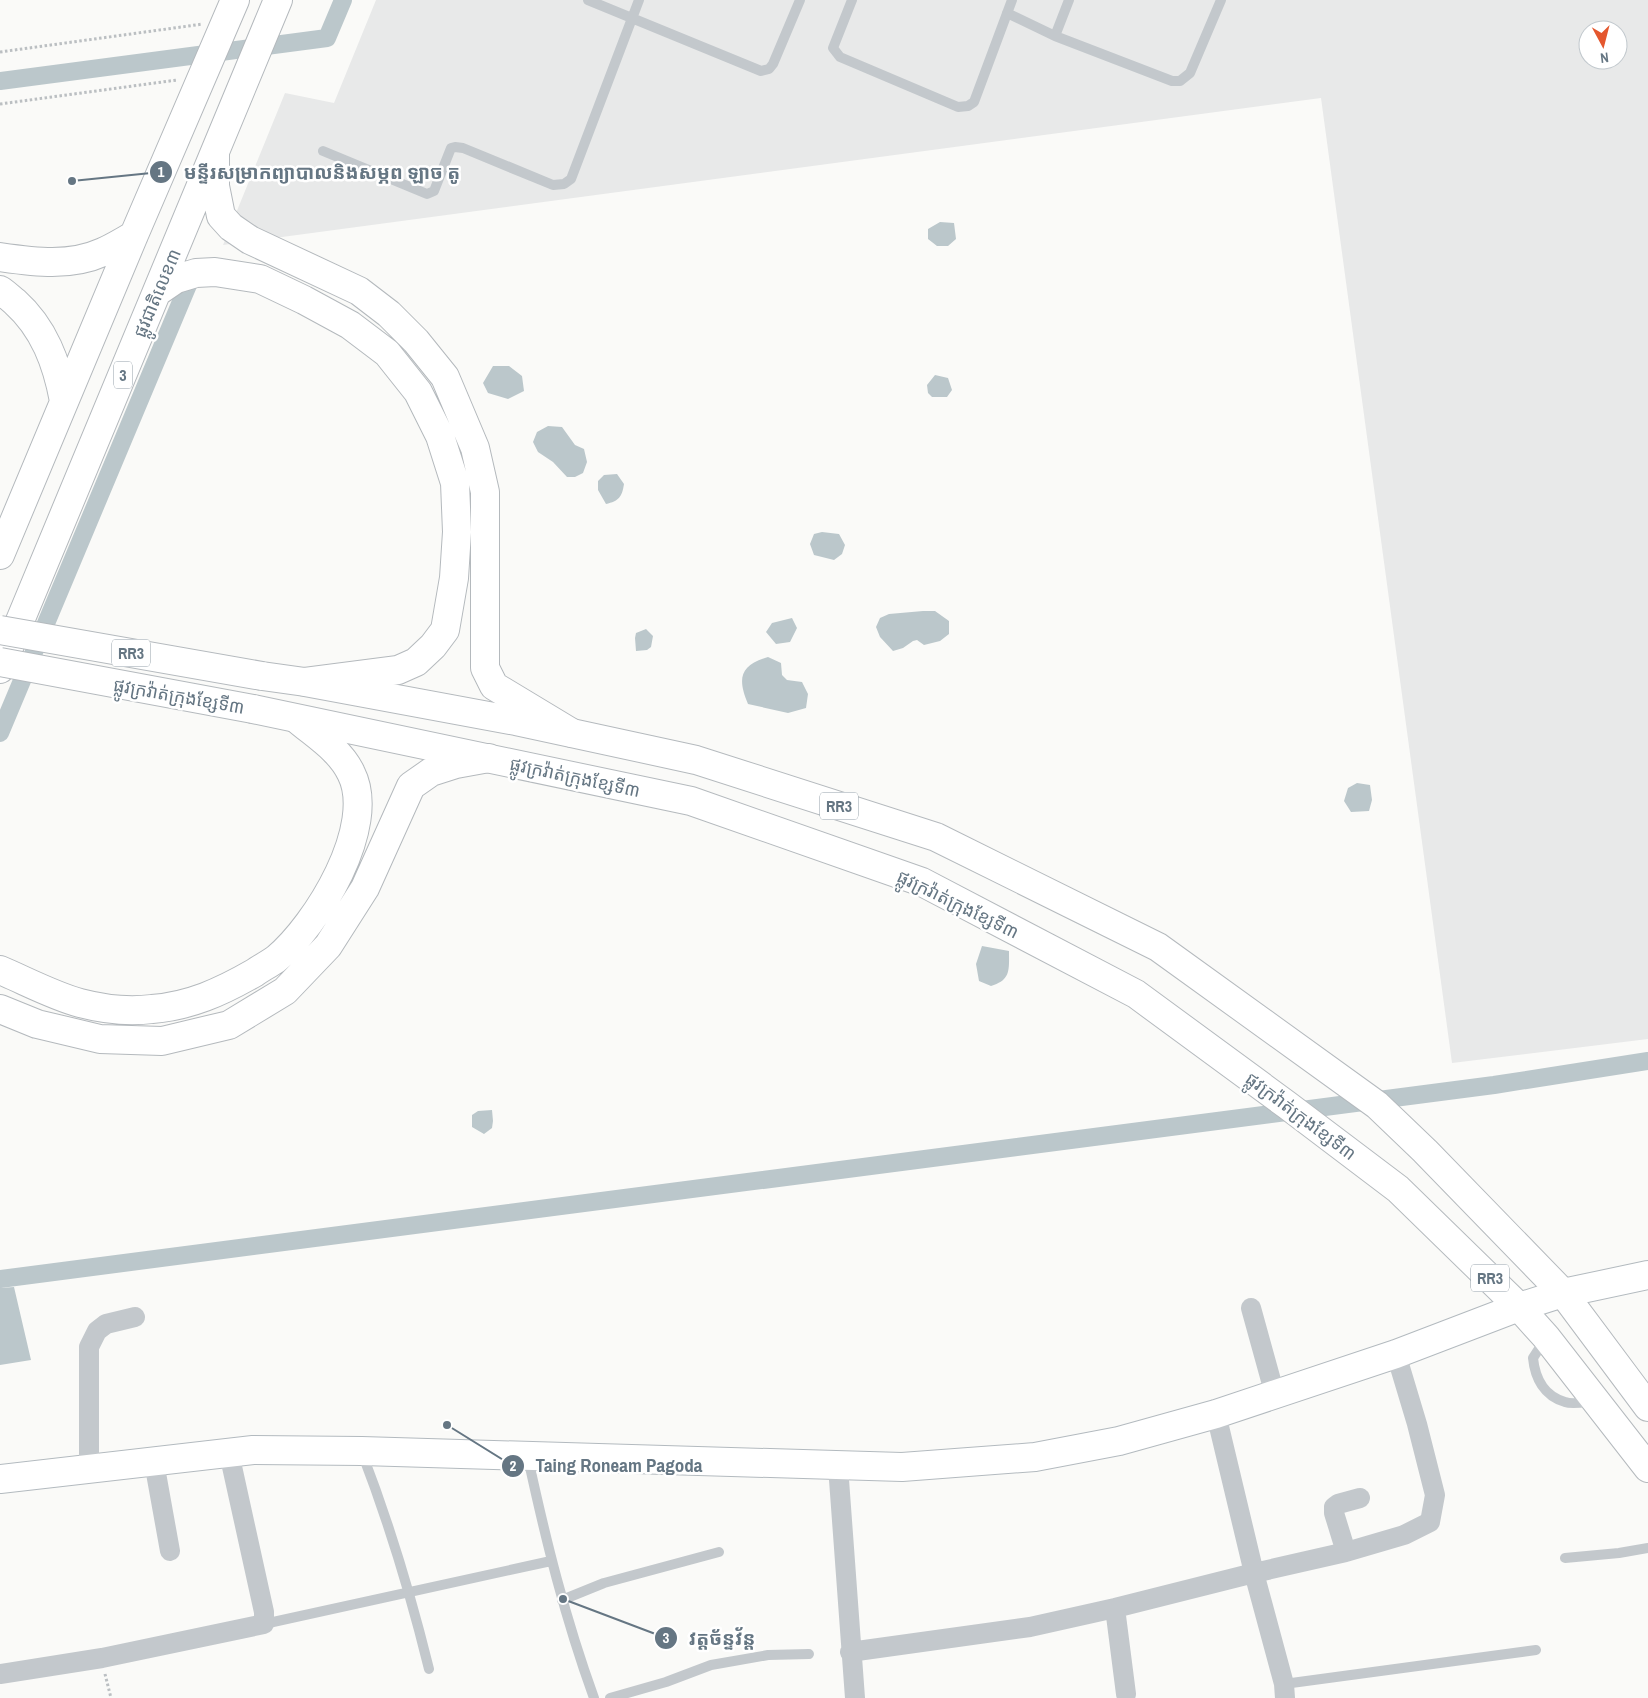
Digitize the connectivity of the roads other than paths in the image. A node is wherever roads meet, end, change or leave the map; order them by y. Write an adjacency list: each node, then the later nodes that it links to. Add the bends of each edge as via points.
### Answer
1 (278, 0): 14 (main road, ផ្លូវជាតិលេខ៣ / 3)
2 (588, 0): 11 (lane)
3 (639, 0): 11 (lane)
4 (800, 0): 11 (lane, via 773,64 761,71)
5 (852, 0): 9 (lane, via 833,48 840,57 958,107 974,102)
6 (1012, 0): 9 (lane)
7 (1069, 0): 12 (lane)
8 (1221, 0): 12 (lane, via 1190,73 1180,81 1172,81)
9 (1007, 13): 12 (lane)
10 (228, 18): 15 (main road)
11 (632, 18): 13 (lane, via 571,179 564,184 553,185 455,147 451,148 434,191 427,194)
12 (1055, 36)
13 (323, 150)
14 (215, 154): 18 (main road, ផ្លូវជាតិលេខ៣ / 3); 26 (main road, via 215,186 221,216 232,228 250,240 359,291 416,341 445,377 476,448 485,492 485,668 494,686)
15 (134, 235): 16 (main road, via 104,252 67,262); 19 (main road)
16 (0, 257)
17 (0, 290): 19 (main road, via 27,313 41,333 52,354)
18 (157, 292): 23 (main road, ផ្លូវជាតិលេខ៣ / 3); 24 (main road, via 176,279 216,272 260,279 304,300 350,325 387,353 418,392 440,436 455,483 457,532 454,578 445,630 416,662 398,670)
19 (64, 402): 20 (main road)
20 (0, 555)
21 (0, 630): 24 (main road, ផ្លូវក្រវ៉ាត់ក្រុងខ្សែទី៣ / RR3, bridge)
22 (0, 662): 25 (main road, ផ្លូវក្រវ៉ាត់ក្រុងខ្សែទី៣ / RR3, bridge)
23 (0, 668)
24 (304, 682): 26 (main road, ផ្លូវក្រវ៉ាត់ក្រុងខ្សែទី៣ / RR3)
25 (298, 720): 27 (main road, ផ្លូវក្រវ៉ាត់ក្រុងខ្សែទី៣ / RR3); 28 (main road, via 341,756 352,774 358,799 357,822 340,874 302,934 275,959 213,996 128,1011 80,1003)
26 (572, 733): 31 (main road, ផ្លូវក្រវ៉ាត់ក្រុងខ្សែទី៣ / RR3, via 696,760 936,837 1158,947 1366,1097 1426,1151)
27 (489, 758): 29 (main road, via 431,772 411,786 365,888 328,946 285,991 229,1025 162,1041 100,1039 37,1024); 32 (main road, ផ្លូវក្រវ៉ាត់ក្រុងខ្សែទី៣ / RR3, via 691,801 922,882 1136,994 1398,1189)
28 (0, 970)
29 (0, 1008)
30 (1648, 1275): 31 (main road)
31 (1563, 1293): 32 (main road); 37 (main road, ផ្លូវក្រវ៉ាត់ក្រុងខ្សែទី៣ / RR3)
32 (1519, 1307): 35 (main road); 44 (main road, ផ្លូវក្រវ៉ាត់ក្រុងខ្សែទី៣ / RR3)
33 (1251, 1308): 36 (street)
34 (134, 1317): 45 (street, via 106,1324 96,1331 90,1347)
35 (1396, 1354): 36 (main road); 51 (street, via 1435,1495 1430,1522 1404,1535)
36 (1276, 1395): 38 (main road)
37 (1648, 1407)
38 (1216, 1414): 43 (main road, via 1119,1441 1035,1457 902,1467); 54 (street)
39 (362, 1452): 40 (main road, via 253,1450); 41 (main road); 55 (lane)
40 (229, 1453): 42 (main road); 58 (street)
41 (528, 1458): 43 (main road); 53 (lane)
42 (154, 1462): 45 (main road); 49 (street)
43 (838, 1466): 60 (street)
44 (1648, 1468)
45 (89, 1469): 46 (main road)
46 (0, 1479)
47 (1360, 1498): 51 (street, via 1334,1507)
48 (1648, 1548): 52 (lane)
49 (170, 1551)
50 (719, 1552): 56 (lane, via 604,1584)
51 (1346, 1552): 54 (street)
52 (1565, 1558)
53 (551, 1561): 55 (lane); 56 (lane)
54 (1254, 1573): 57 (street); 64 (street)
55 (408, 1593): 58 (lane); 62 (lane)
56 (562, 1600): 66 (lane)
57 (1115, 1608): 60 (street, via 1030,1627); 65 (street)
58 (264, 1624): 63 (street, via 102,1658)
59 (1536, 1650): 64 (lane)
60 (850, 1652): 68 (street)
61 (809, 1654): 67 (lane, via 768,1655 711,1665)
62 (429, 1669)
63 (0, 1674)
64 (1285, 1691)
65 (1126, 1694)
66 (594, 1698)
67 (610, 1698)
68 (855, 1698)

